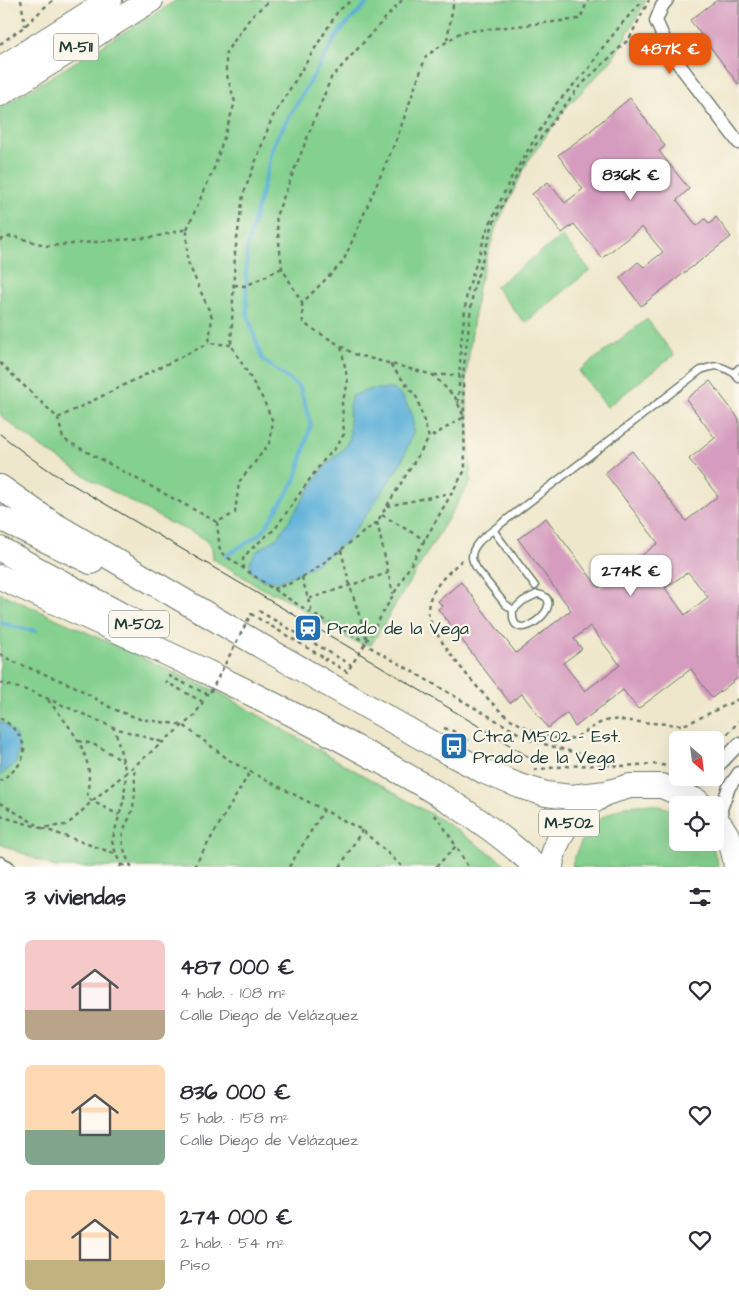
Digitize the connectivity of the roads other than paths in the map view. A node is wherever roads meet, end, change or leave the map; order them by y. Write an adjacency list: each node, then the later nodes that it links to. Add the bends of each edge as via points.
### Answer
1 (110, 0): 4 (highway, M-511)
2 (151, 0): 5 (highway, M-511)
3 (667, 0): 6 (street, via 656,21 671,54)
4 (0, 69)
5 (0, 94)
6 (739, 143)
7 (736, 371): 8 (lane); 11 (lane, via 713,365 701,370)
8 (739, 379)
9 (0, 487): 16 (highway, M-502, via 50,522)
10 (0, 518): 16 (highway, M-502)
11 (493, 530): 14 (lane); 15 (lane, via 474,549 472,560)
12 (0, 549): 17 (highway, M-502, via 141,625)
13 (0, 577): 17 (highway, M-502)
14 (535, 586)
15 (513, 610): 15 (lane, via 512,618 516,624 527,626 544,615 549,603 537,594)
16 (254, 642): 23 (highway, M-502, via 485,772 546,794 571,797)
17 (275, 705): 29 (highway, M-502, via 387,764 468,813)
18 (739, 744): 19 (street)
19 (724, 760)
20 (739, 773): 25 (street)
21 (669, 774): 23 (highway, M-502)
22 (682, 786): 24 (highway, M-502)
23 (606, 793): 30 (highway, M-502, via 578,812 560,836)
24 (692, 796)
25 (724, 801)
26 (724, 832): 31 (highway, via 734,851)
27 (0, 864): 28 (street)
28 (8, 867)
29 (536, 867)
30 (551, 867)
31 (736, 867)

